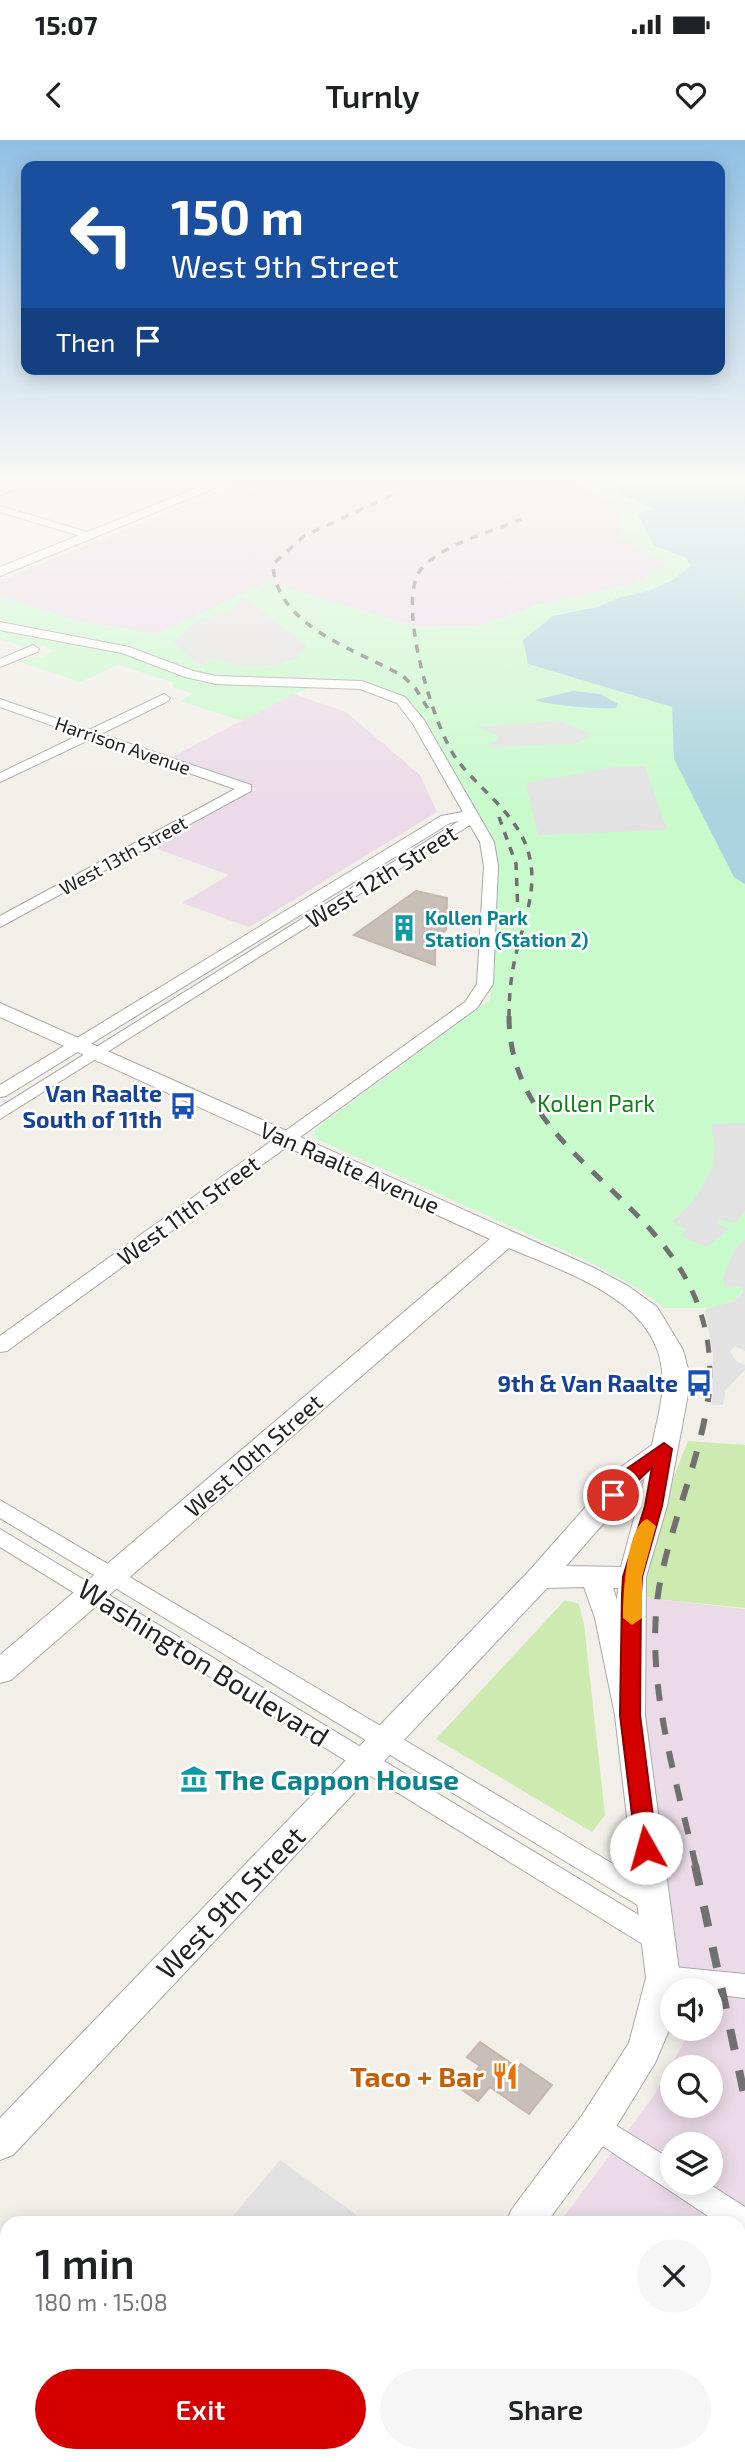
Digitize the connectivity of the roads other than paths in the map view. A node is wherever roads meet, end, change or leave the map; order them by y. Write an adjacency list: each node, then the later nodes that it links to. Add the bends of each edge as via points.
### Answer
1 (0, 614): 4 (street, via 28,624 140,645)
2 (0, 625): 4 (street)
3 (33, 649): 5 (street)
4 (160, 661): 11 (street, via 216,680 317,681 385,692 401,700 419,723)
5 (0, 663)
6 (164, 698): 8 (street)
7 (0, 703): 8 (street, Harrison Avenue)
8 (90, 734): 9 (street); 10 (street, Harrison Avenue)
9 (0, 778)
10 (246, 788): 12 (street, West 13th Street)
11 (472, 815): 14 (street, West 12th Street, via 460,828); 14 (street, West 12th Street, via 446,819); 17 (street, West 11th Street, via 487,842 491,866 485,984 477,999)
12 (0, 922)
13 (0, 1009): 14 (street, Van Raalte Avenue)
14 (89, 1048): 15 (street, West 12th Street); 16 (street, West 12th Street); 17 (street, Van Raalte Avenue)
15 (0, 1092)
16 (0, 1114)
17 (287, 1139): 18 (street, Van Raalte Avenue); 19 (street, West 11th Street)
18 (506, 1238): 20 (street, Van Raalte Avenue, via 619,1291 649,1313 672,1359 675,1394); 26 (street, West 10th Street)
19 (0, 1346)
20 (664, 1449): 23 (street); 24 (street, West 9th Street, via 631,1474)
21 (0, 1508): 26 (street, Washington Boulevard)
22 (0, 1537): 26 (street, Washington Boulevard)
23 (632, 1577): 25 (street); 28 (street)
24 (539, 1578): 25 (street, via 568,1574); 29 (street, West 9th Street)
25 (596, 1579): 28 (street)
26 (102, 1584): 27 (street, West 10th Street); 29 (street, Washington Boulevard)
27 (0, 1672)
28 (630, 1715): 30 (street)
29 (376, 1751): 30 (street, Washington Boulevard); 31 (street, Washington Boulevard); 37 (street, West 9th Street)
30 (653, 1901): 31 (street)
31 (658, 1940): 32 (street)
32 (663, 1978)
33 (723, 1984): 34 (street)
34 (745, 1986)
35 (660, 1992): 36 (street, via 643,2052)
36 (596, 2126): 38 (street); 40 (street)
37 (0, 2143)
38 (660, 2169)
39 (700, 2195): 41 (street)
40 (529, 2216)
41 (733, 2216)

